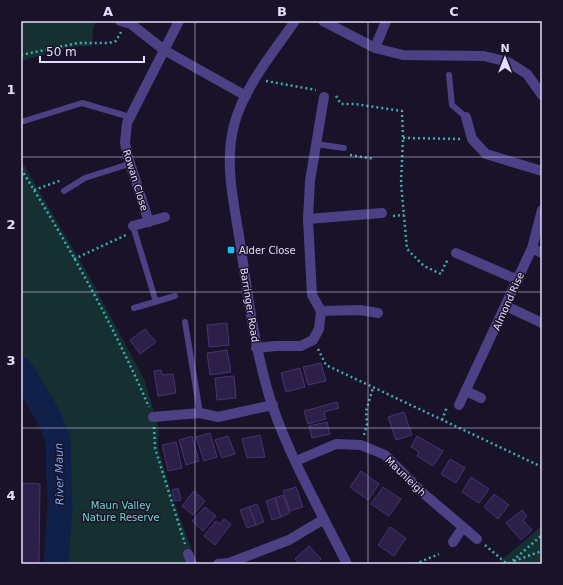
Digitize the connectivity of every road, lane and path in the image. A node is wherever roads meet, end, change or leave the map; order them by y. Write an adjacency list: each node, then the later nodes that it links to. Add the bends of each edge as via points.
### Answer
1 (179, 21): 7 (street, Rowan Close)
2 (295, 21): 10 (street, Barringer Road)
3 (323, 21): 6 (street)
4 (386, 21): 6 (street)
5 (122, 22): 7 (street, via 131,24); 8 (path, via 120,35 116,41 78,43)
6 (375, 48): 13 (street, via 403,55 484,56 508,62 527,74)
7 (164, 50): 14 (street); 15 (street, Rowan Close)
8 (21, 55)
9 (449, 75): 16 (lane, via 452,105)
10 (256, 79): 12 (path); 14 (street, Barringer Road)
11 (334, 93): 18 (path, via 340,104 402,111)
12 (321, 94): 20 (street)
13 (542, 95)
14 (246, 96): 47 (street, Barringer Road, via 234,124 229,159 232,195)
15 (130, 117): 17 (lane, via 82,103); 23 (street, Rowan Close, via 124,143)
16 (466, 117): 19 (street)
17 (21, 122)
18 (403, 138): 19 (path); 35 (path, via 401,183 407,249 424,266 441,274 446,262)
19 (472, 139): 25 (street, via 486,154)
20 (316, 144): 21 (lane); 30 (street)
21 (344, 148): 22 (path, via 343,154)
22 (374, 159)
23 (129, 164): 26 (lane, via 84,178); 31 (street, Rowan Close)
24 (21, 169): 36 (path)
25 (542, 170)
26 (64, 191)
27 (542, 210): 33 (street, Almond Rise)
28 (382, 213): 30 (street)
29 (165, 217): 31 (street)
30 (308, 219): 42 (street, via 312,295)
31 (149, 222): 32 (street)
32 (133, 226): 36 (path, via 126,235); 39 (lane)
33 (532, 248): 34 (street); 37 (street, Almond Rise)
34 (542, 253)
35 (460, 255): 37 (street)
36 (74, 259): 55 (path, via 134,372)
37 (518, 280): 40 (street, Almond Rise)
38 (176, 296): 39 (lane)
39 (156, 302): 41 (lane)
40 (506, 306): 45 (street); 49 (street, Almond Rise)
41 (134, 308)
42 (320, 311): 43 (street, via 360,310); 46 (street, via 319,329)
43 (378, 313)
44 (185, 322): 54 (lane)
45 (542, 323)
46 (313, 340): 47 (street, via 302,346); 48 (path, via 326,365)
47 (256, 348): 52 (street, Barringer Road)
48 (373, 388): 56 (path); 57 (path, via 366,411 367,424)
49 (466, 391): 50 (street); 53 (street, Almond Rise)
50 (480, 398)
51 (448, 404): 56 (path)
52 (273, 405): 54 (street, via 218,417); 58 (street, Barringer Road)
53 (459, 405)
54 (200, 413): 55 (street)
55 (153, 417): 66 (path, via 156,448)
56 (442, 420): 59 (path)
57 (361, 445): 58 (street, Maunleigh, via 336,444); 61 (street, Maunleigh, via 385,455 423,493)
58 (296, 462): 60 (street, Barringer Road)
59 (542, 467)
60 (324, 519): 70 (street, via 289,540 243,558); 71 (street, Barringer Road)
61 (463, 527): 63 (street, Maunleigh); 64 (street)
62 (542, 535): 68 (path)
63 (477, 539): 68 (path)
64 (454, 542)
65 (542, 551): 68 (path)
66 (188, 554): 69 (street)
67 (439, 554): 72 (path)
68 (509, 563)
69 (192, 564)
70 (218, 564)
71 (346, 564)
72 (415, 564)

